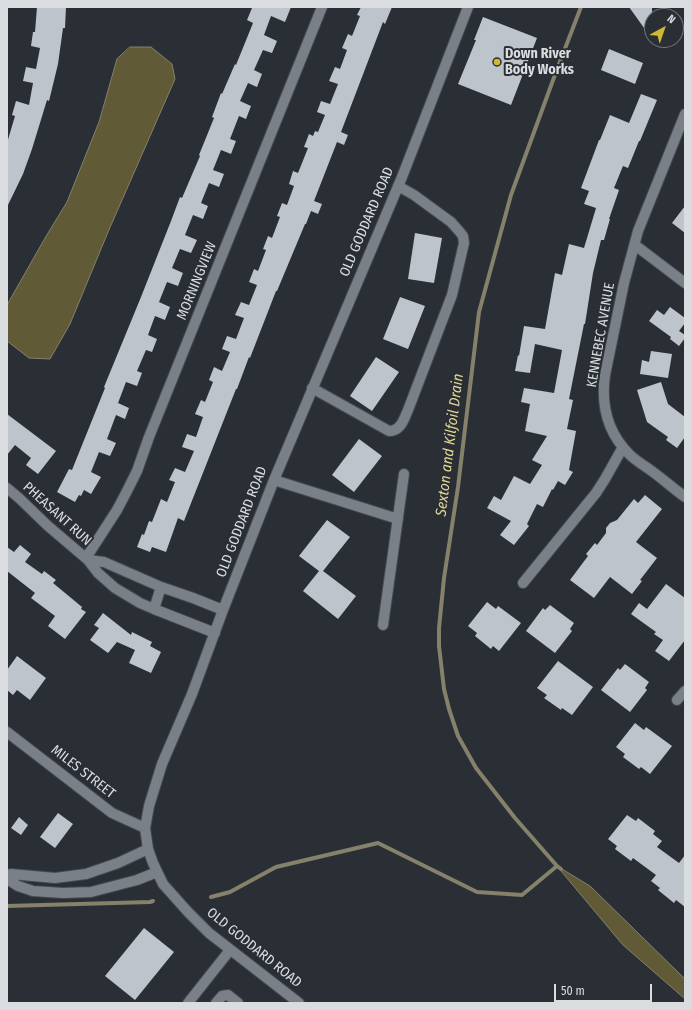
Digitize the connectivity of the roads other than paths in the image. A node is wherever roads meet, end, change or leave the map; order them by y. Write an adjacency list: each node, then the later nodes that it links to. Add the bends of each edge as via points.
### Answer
1 (322, 7): 14 (street, MORNINGVIEW, via 137,471)
2 (468, 7): 4 (street, OLD GODDARD ROAD)
3 (685, 114): 5 (street, KENNEBEC AVENUE, via 649,202)
4 (398, 186): 7 (street, OLD GODDARD ROAD); 7 (street, via 451,222 463,236 464,244 452,295 408,410 400,427 389,432)
5 (635, 245): 6 (street); 8 (street, KENNEBEC AVENUE, via 624,283 603,386 607,417)
6 (685, 283)
7 (312, 388): 10 (street, OLD GODDARD ROAD)
8 (623, 448): 12 (street, KENNEBEC AVENUE); 15 (street, via 596,492)
9 (404, 474): 13 (street)
10 (274, 480): 13 (street); 18 (street, OLD GODDARD ROAD)
11 (7, 488): 14 (street, PHEASANT RUN)
12 (685, 497)
13 (398, 519): 19 (street)
14 (87, 559): 16 (street, PHEASANT RUN, via 104,562); 17 (street, PHEASANT RUN, via 115,588)
15 (523, 583)
16 (162, 587): 17 (street); 18 (street, PHEASANT RUN)
17 (154, 609): 20 (street, PHEASANT RUN)
18 (223, 610): 20 (street, OLD GODDARD ROAD)
19 (383, 625)
20 (215, 633): 24 (street, OLD GODDARD ROAD, via 162,764)
21 (685, 691): 22 (street)
22 (677, 700)
23 (7, 732): 24 (street, MILES STREET, via 112,813)
24 (145, 828): 25 (street, OLD GODDARD ROAD)
25 (148, 849): 26 (street, OLD GODDARD ROAD); 27 (street, via 86,874 55,878)
26 (157, 872): 28 (street, via 91,892 63,894 33,891); 29 (street, OLD GODDARD ROAD, via 163,884 188,912)
27 (7, 875)
28 (7, 879)
29 (230, 950): 30 (street); 33 (street, OLD GODDARD ROAD)
30 (190, 1002)
31 (216, 1003): 32 (street, via 222,996 228,995)
32 (238, 1003)
33 (299, 1003)

